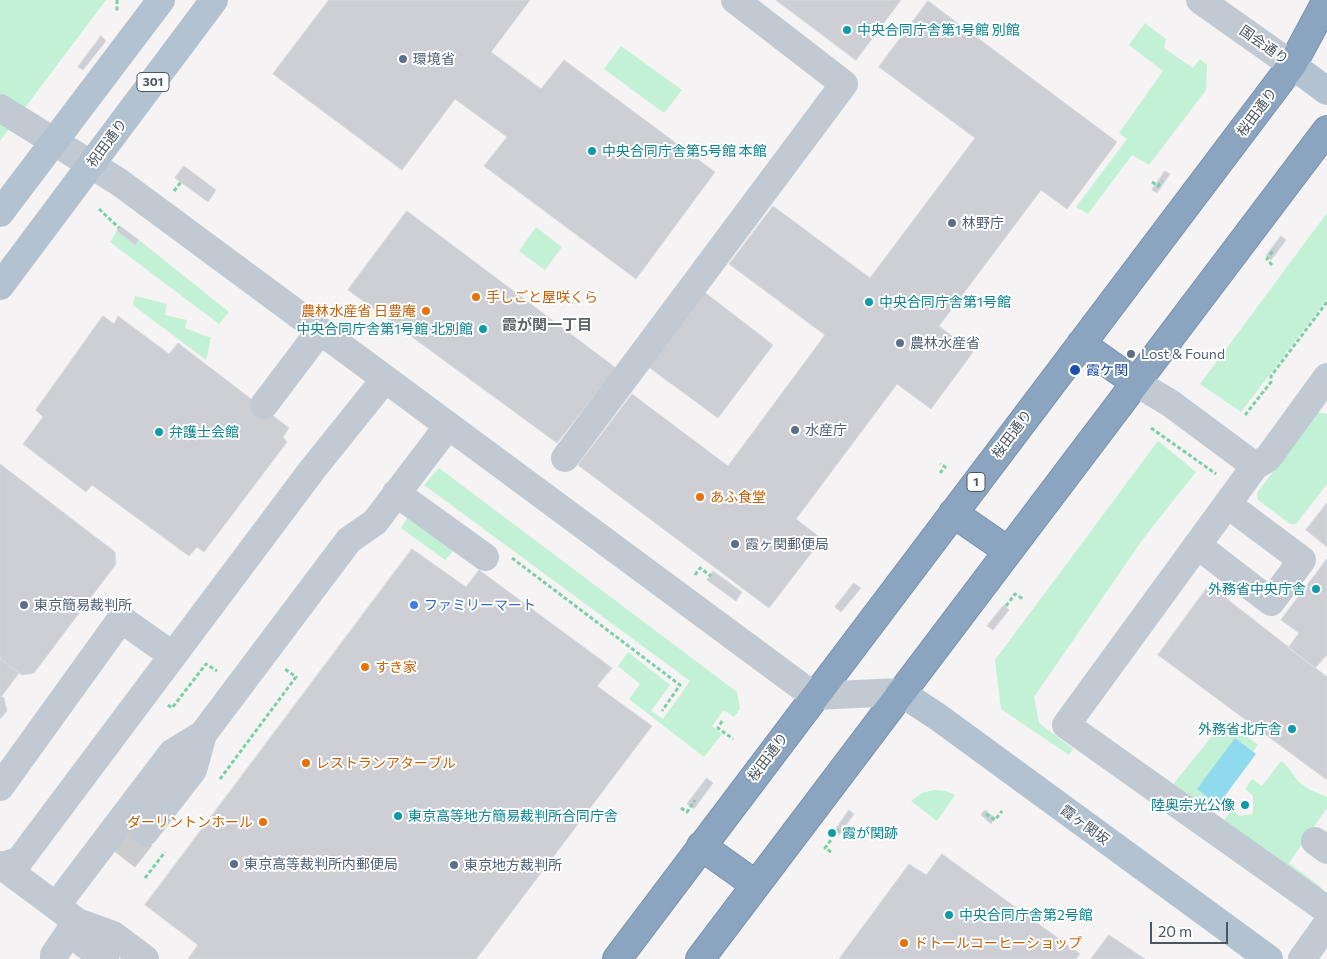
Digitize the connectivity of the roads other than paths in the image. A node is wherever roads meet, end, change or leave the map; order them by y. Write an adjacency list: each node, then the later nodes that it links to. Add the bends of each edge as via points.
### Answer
1 (161, 0): 10 (main road)
2 (214, 0): 11 (main road, 祝田通り / 301)
3 (735, 0): 21 (street, via 844,84)
4 (1200, 0): 6 (street, 国会通り)
5 (1323, 4): 6 (highway, 桜田通り / 1)
6 (1292, 65): 7 (main road, 国会通り); 15 (highway, 桜田通り / 1)
7 (1327, 91)
8 (0, 108): 10 (street)
9 (1327, 130): 17 (highway)
10 (53, 141): 11 (street); 12 (main road)
11 (91, 164): 13 (main road, 祝田通り / 301); 14 (street)
12 (0, 213)
13 (0, 286)
14 (320, 331): 16 (street); 19 (street)
15 (1081, 344): 17 (highway); 25 (highway, 桜田通り / 1)
16 (385, 379): 20 (street); 29 (street)
17 (1135, 382): 22 (street, via 1170,403); 27 (highway)
18 (1324, 386): 22 (street, via 1268,458)
19 (264, 405)
20 (448, 426): 23 (street); 31 (street)
21 (565, 458)
22 (1254, 466): 24 (street)
23 (396, 493): 28 (street); 32 (street, via 375,522 349,540)
24 (1220, 493): 26 (street); 26 (street, via 1302,560 1271,602)
25 (953, 512): 27 (highway); 31 (highway, 桜田通り / 1)
26 (1197, 546): 38 (street, via 1066,725)
27 (1008, 550): 30 (highway)
28 (496, 556)
29 (172, 655): 33 (street, via 121,619); 36 (street, via 19,861)
30 (900, 692): 31 (street); 37 (highway); 46 (main road, 霞ヶ関坂)
31 (814, 696): 35 (highway, 桜田通り / 1)
32 (204, 734): 34 (street, via 193,770); 39 (street, via 172,753)
33 (0, 787)
34 (145, 832)
35 (702, 846): 37 (highway); 44 (highway, 桜田通り / 1)
36 (1, 866): 39 (street)
37 (756, 885): 45 (highway)
38 (1327, 910)
39 (67, 920): 41 (street); 42 (street); 43 (street, via 113,935)
40 (1327, 924): 47 (street)
41 (54, 959)
42 (105, 959)
43 (145, 959)
44 (617, 959)
45 (700, 959)
46 (1269, 959)
47 (1302, 959)

